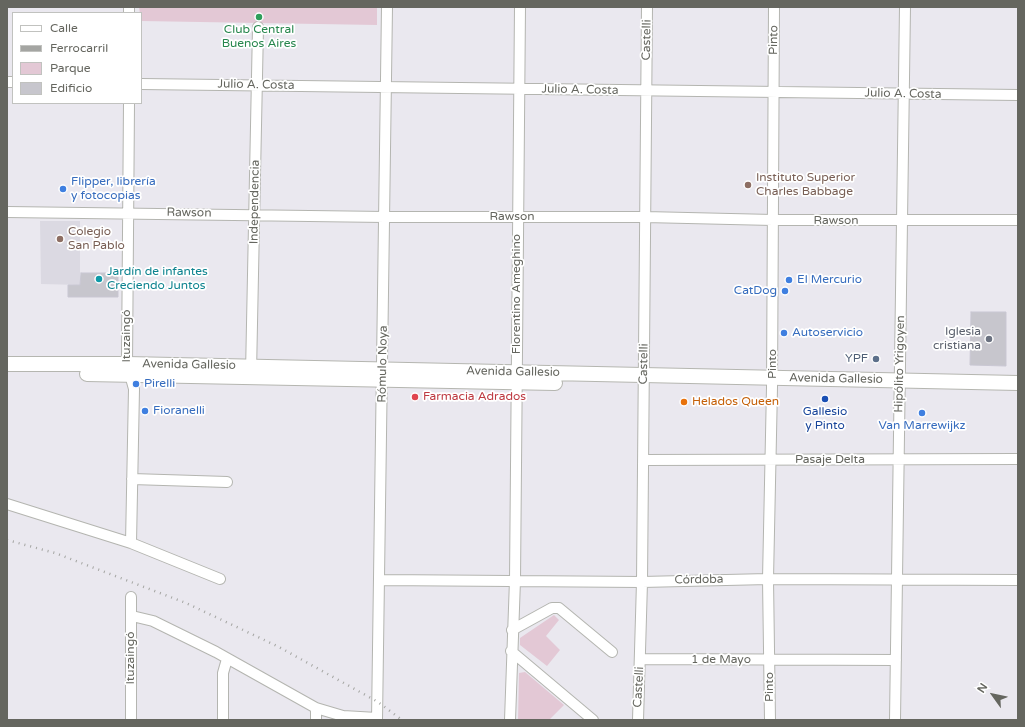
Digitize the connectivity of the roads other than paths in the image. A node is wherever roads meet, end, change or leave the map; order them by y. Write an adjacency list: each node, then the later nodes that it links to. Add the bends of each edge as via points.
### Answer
1 (387, 7): 9 (street, Rómulo Noya)
2 (520, 7): 10 (street, Florentino Ameghino)
3 (647, 7): 11 (street, Castelli)
4 (774, 7): 12 (street, Pinto)
5 (904, 7): 13 (street, Hipólito Yrigoyen)
6 (258, 27): 8 (street, Independencia)
7 (142, 84): 8 (street, Julio A. Costa)
8 (257, 85): 9 (street, Julio A. Costa); 18 (street, Independencia)
9 (387, 87): 10 (street, Julio A. Costa); 19 (street, Rómulo Noya)
10 (519, 89): 11 (street, Julio A. Costa); 20 (street, Florentino Ameghino)
11 (646, 90): 12 (street, Julio A. Costa); 21 (street, Castelli)
12 (773, 92): 13 (street, Julio A. Costa); 22 (street, Pinto)
13 (903, 94): 14 (street, Julio A. Costa); 24 (street, Hipólito Yrigoyen)
14 (1018, 95)
15 (129, 104): 17 (street, Ituzaingó)
16 (7, 212): 17 (street, Rawson)
17 (128, 212): 18 (street, Rawson); 26 (street, Ituzaingó)
18 (255, 215): 19 (street, Rawson); 27 (street, Independencia)
19 (385, 217): 20 (street, Rawson); 29 (street, Rómulo Noya)
20 (518, 217): 21 (street, Rawson); 30 (street, Florentino Ameghino)
21 (645, 217): 22 (street, Rawson); 31 (street, Castelli)
22 (773, 220): 24 (street, Rawson); 32 (street, Pinto)
23 (1018, 220): 24 (street, Rawson)
24 (902, 221): 34 (street, Hipólito Yrigoyen)
25 (7, 364): 26 (main road, Avenida Gallesio)
26 (128, 369): 27 (main road, Avenida Gallesio); 28 (main road, Avenida Gallesio); 40 (street, Ituzaingó, via 134,389)
27 (251, 372): 29 (main road, Avenida Gallesio)
28 (7, 373)
29 (383, 374): 30 (main road, Avenida Gallesio); 47 (street, Rómulo Noya)
30 (517, 377): 31 (main road, Avenida Gallesio); 48 (street, Florentino Ameghino)
31 (644, 380): 32 (main road, Avenida Gallesio); 37 (street, Castelli)
32 (772, 382): 34 (main road, Avenida Gallesio); 38 (street, Pinto)
33 (1018, 383): 34 (main road, Avenida Gallesio)
34 (900, 385): 35 (main road, Avenida Gallesio); 39 (street, Hipólito Yrigoyen)
35 (1018, 392)
36 (1018, 459): 39 (street, Pasaje Delta)
37 (643, 460): 38 (street, Pasaje Delta); 50 (street, Castelli)
38 (770, 460): 39 (street, Pasaje Delta); 45 (street, Pinto)
39 (898, 460): 46 (street, Hipólito Yrigoyen)
40 (132, 479): 41 (street); 43 (street, Ituzaingó)
41 (227, 482)
42 (7, 504): 43 (street)
43 (131, 543): 44 (street)
44 (220, 579)
45 (768, 579): 46 (street, Córdoba); 50 (street, Córdoba); 58 (street, Pinto)
46 (897, 579): 49 (street, Córdoba); 59 (street, Hipólito Yrigoyen)
47 (380, 580): 48 (street, Córdoba); 62 (street, Rómulo Noya)
48 (515, 580): 50 (street, Córdoba); 53 (street, Florentino Ameghino)
49 (1018, 580)
50 (642, 582): 57 (street, Castelli)
51 (131, 597): 52 (street, Ituzaingó)
52 (132, 616): 56 (street, via 153,621); 63 (street, Ituzaingó)
53 (512, 630): 54 (street, Florentino Ameghino); 55 (street, via 552,608 559,608)
54 (512, 651): 66 (street, Florentino Ameghino); 67 (street)
55 (612, 652)
56 (227, 659): 60 (street); 64 (street, via 223,673)
57 (641, 659): 58 (street, 1 de Mayo); 68 (street, Castelli)
58 (770, 660): 59 (street, 1 de Mayo); 69 (street, Pinto)
59 (896, 660): 70 (street, Hipólito Yrigoyen)
60 (316, 708): 61 (street); 65 (street)
61 (347, 718): 62 (street)
62 (377, 719)
63 (131, 720)
64 (223, 720)
65 (316, 720)
66 (510, 720)
67 (593, 720)
68 (638, 720)
69 (770, 720)
70 (895, 720)

